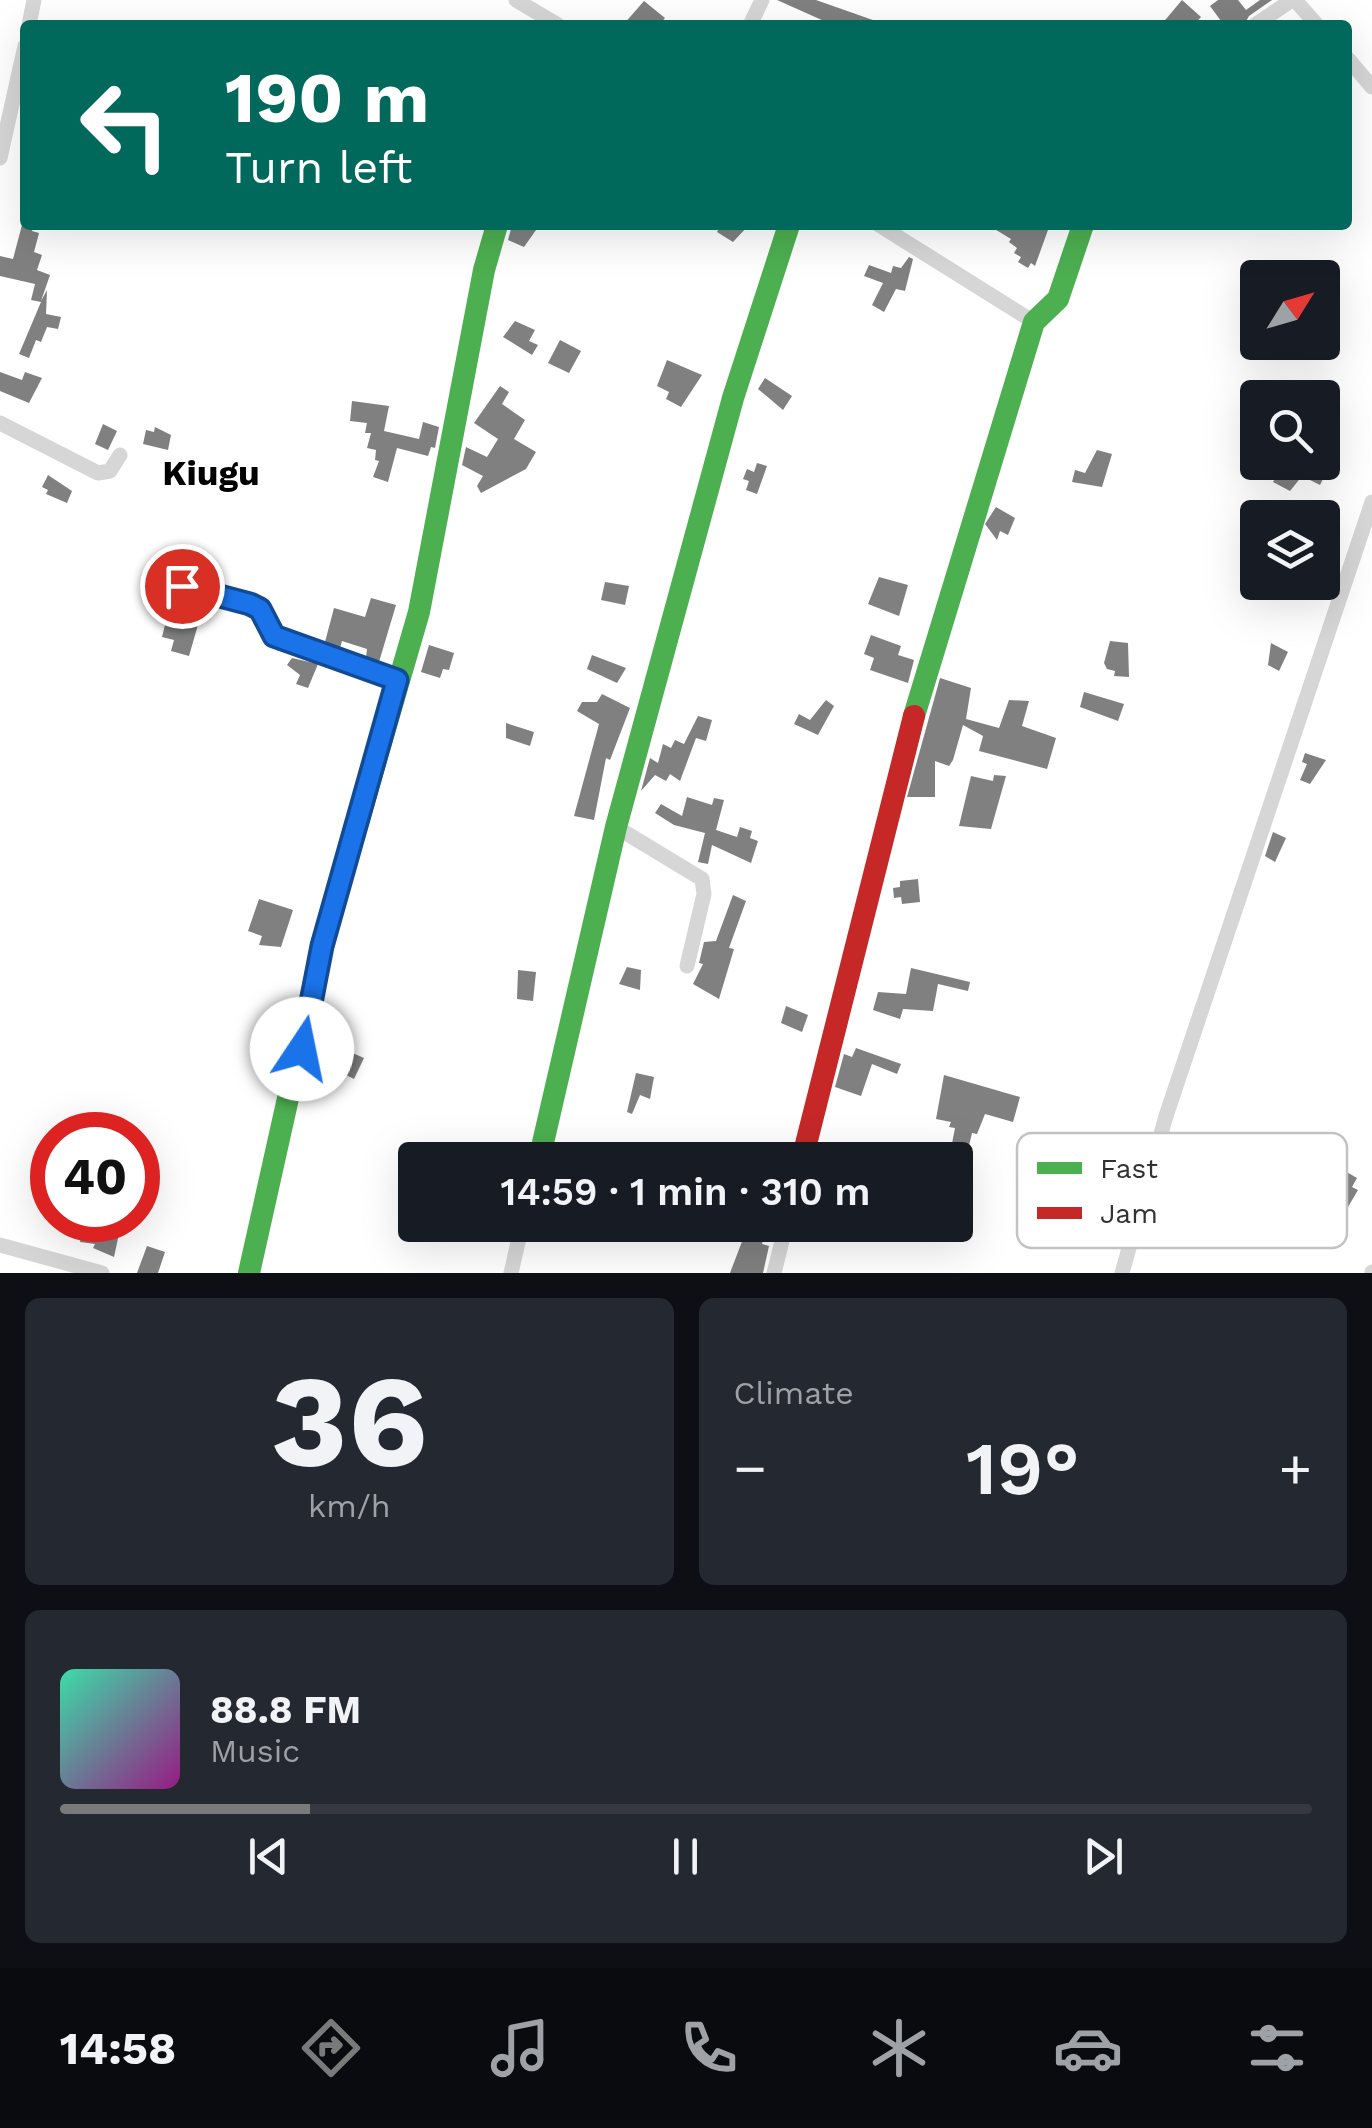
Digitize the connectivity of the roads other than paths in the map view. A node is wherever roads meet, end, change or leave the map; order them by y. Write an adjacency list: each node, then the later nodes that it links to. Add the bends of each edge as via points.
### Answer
1 (516, 0): 3 (street)
2 (1293, 0): 4 (street); 5 (street)
3 (550, 20)
4 (1263, 20)
5 (1312, 20)
6 (1352, 64): 8 (street)
7 (20, 68): 9 (street)
8 (1372, 87)
9 (0, 158)
10 (496, 230): 19 (street, via 419,612)
11 (788, 230): 20 (street, via 733,398)
12 (887, 230): 14 (street)
13 (1081, 230): 14 (street, via 1058,299)
14 (1034, 322): 24 (street, via 890,799)
15 (0, 423): 16 (street, via 98,473 110,470)
16 (120, 455)
17 (1372, 502): 22 (street)
18 (182, 586): 19 (street, via 250,604 274,636)
19 (397, 680): 30 (street, via 322,946)
20 (616, 827): 21 (street, via 702,879); 23 (street)
21 (687, 966)
22 (1162, 1133)
23 (544, 1142)
24 (806, 1142)
25 (518, 1242): 31 (street)
26 (782, 1242): 32 (street)
27 (0, 1245): 29 (street)
28 (1129, 1248): 33 (street)
29 (102, 1273)
30 (249, 1273)
31 (511, 1273)
32 (774, 1273)
33 (1122, 1273)

